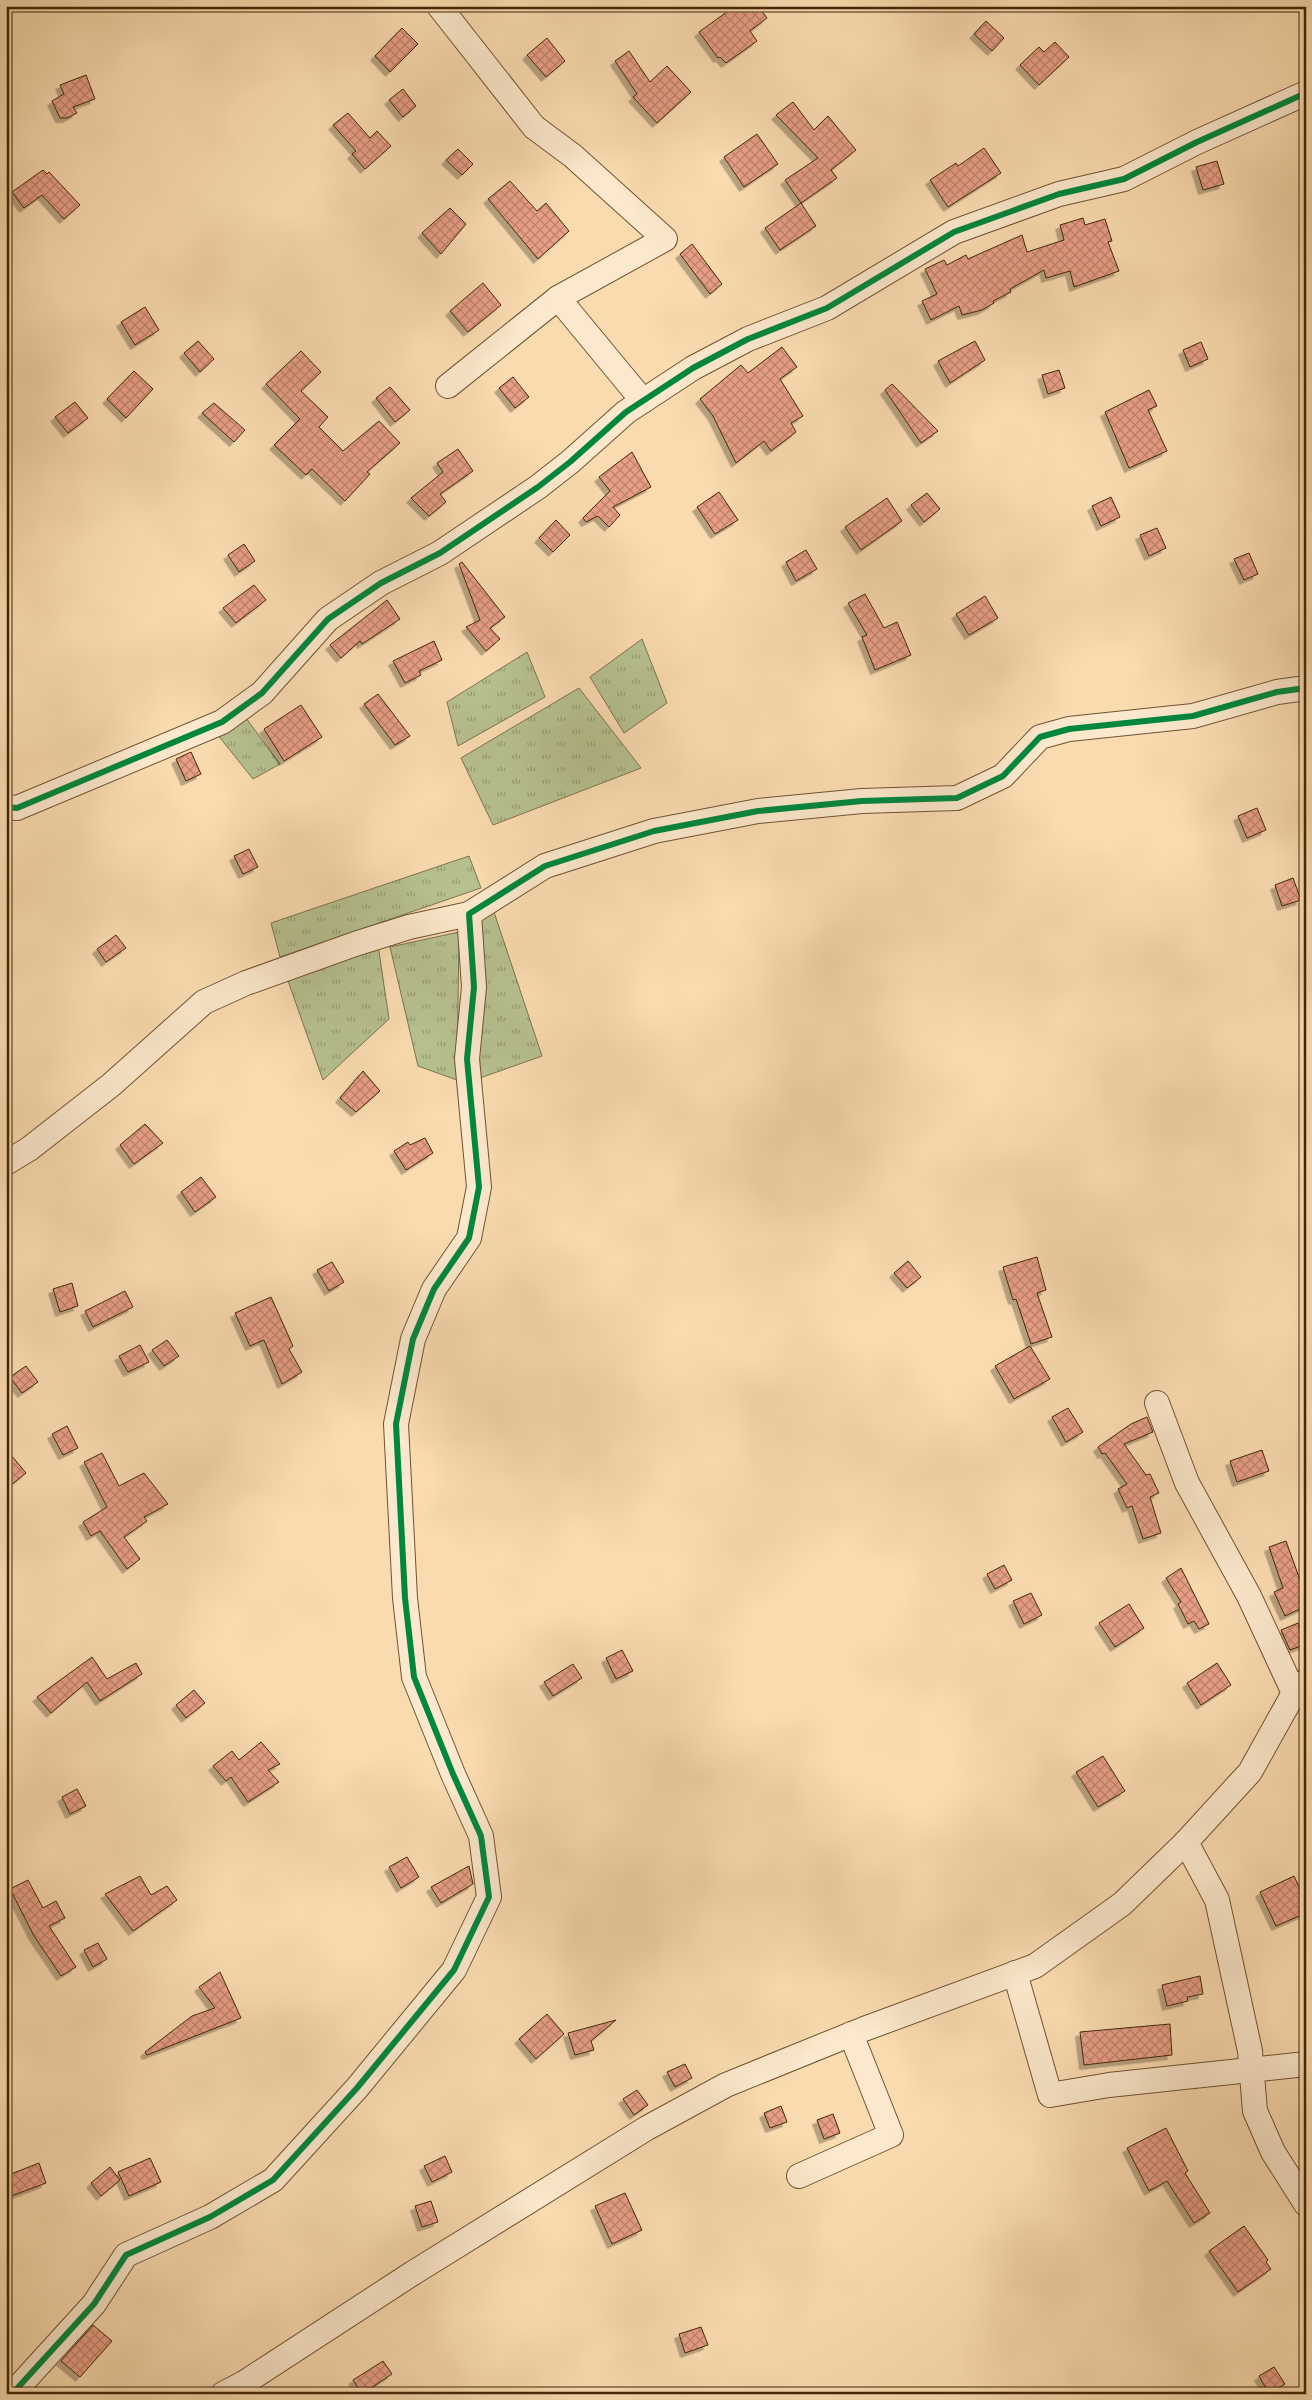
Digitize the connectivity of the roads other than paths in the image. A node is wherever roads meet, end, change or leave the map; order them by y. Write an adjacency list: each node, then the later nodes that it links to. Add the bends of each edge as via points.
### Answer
1 (440, 6): 3 (street, via 534,127 573,156 665,239)
2 (1306, 93): 5 (street, via 1124,179 1059,194 954,232 827,308 748,339 693,368)
3 (558, 298): 4 (street); 5 (street)
4 (448, 386)
5 (643, 401): 7 (street, via 538,487 440,553 381,583 328,619 262,693 222,722 17,808)
6 (1306, 688): 8 (street, via 1277,692 1193,716 1069,729 1040,737 1003,776 957,798 862,802 758,812 654,831 545,866)
7 (6, 807)
8 (469, 914): 9 (street, via 409,927 246,983 204,1002 111,1085); 19 (street, via 474,987 467,1059 479,1187 469,1238 434,1289 413,1339 396,1424 405,1598 414,1677 481,1836 489,1897 454,1970 357,2088 273,2180 210,2217 126,2254 94,2304)
9 (6, 1163)
10 (1157, 1403): 11 (street, via 1187,1483)
11 (1300, 1687): 12 (street, via 1250,1772)
12 (1186, 1842): 13 (street, via 1122,1904 1035,1966); 16 (street, via 1216,1900)
13 (1015, 1973): 14 (street); 16 (street, via 1050,2095 1109,2085)
14 (851, 2034): 17 (street, via 891,2135); 20 (street, via 726,2084 646,2128)
15 (1306, 2064): 16 (street)
16 (1252, 2070): 18 (street, via 1255,2111 1274,2152)
17 (799, 2176)
18 (1306, 2204)
19 (12, 2394)
20 (223, 2394)

